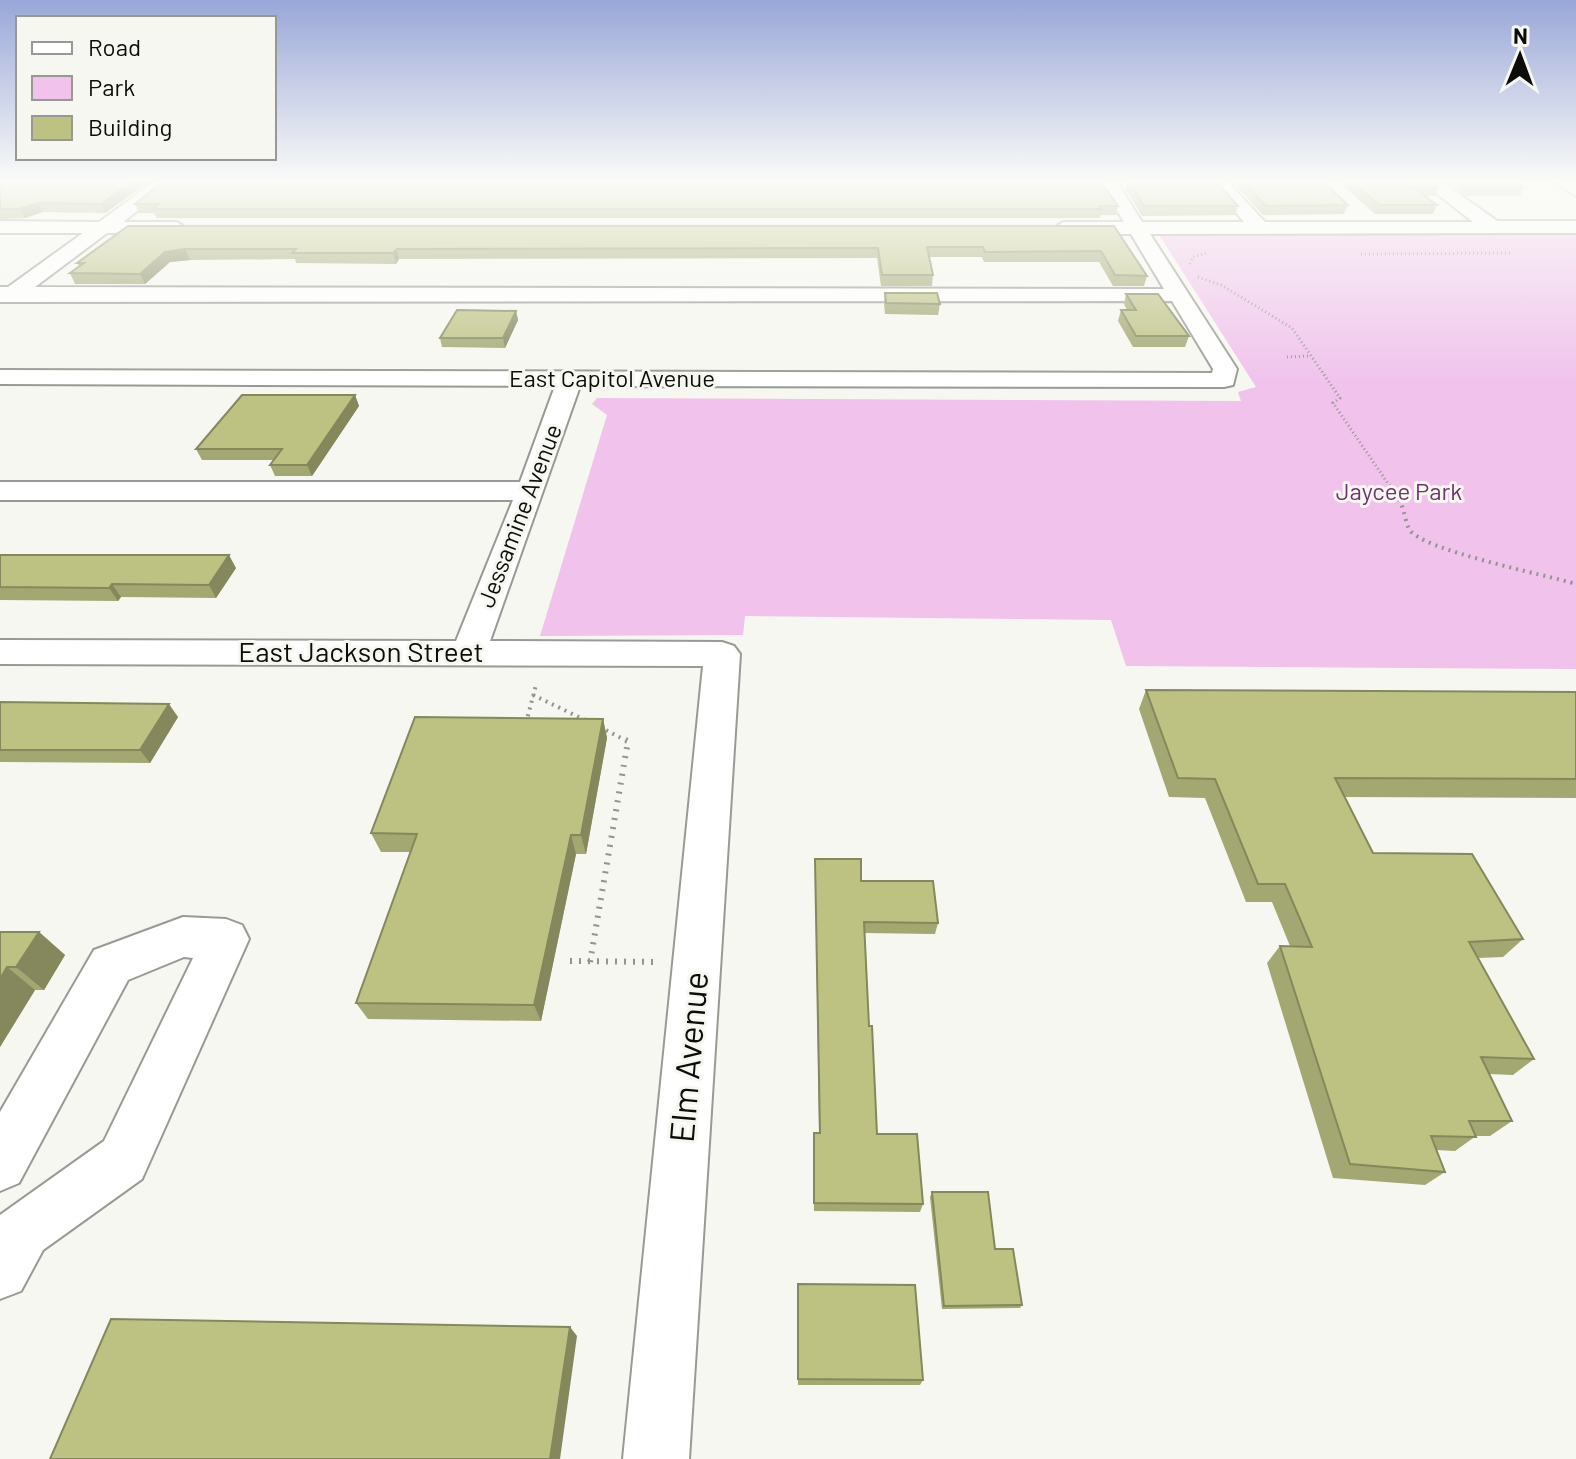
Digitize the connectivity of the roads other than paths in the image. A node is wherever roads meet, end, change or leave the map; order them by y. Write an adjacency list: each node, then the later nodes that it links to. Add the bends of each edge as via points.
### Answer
1 (76, 247): 4 (street)
2 (1149, 247): 6 (street)
3 (31, 254): 4 (street)
4 (66, 254): 5 (street)
5 (3, 291): 6 (street)
6 (1178, 295): 8 (street, East Capitol Avenue, via 1225,369 1224,380)
7 (0, 377): 8 (street, East Capitol Avenue)
8 (570, 379): 10 (street, Jessamine Avenue)
9 (0, 491): 10 (street)
10 (531, 491): 12 (street, Jessamine Avenue)
11 (0, 652): 12 (street, East Jackson Street)
12 (469, 652): 13 (street, East Jackson Street)
13 (722, 654): 16 (street, Elm Avenue)
14 (0, 1164): 15 (street, via 111,965 183,937 226,939 123,1160 23,1230)
15 (0, 1270)
16 (656, 1459)

